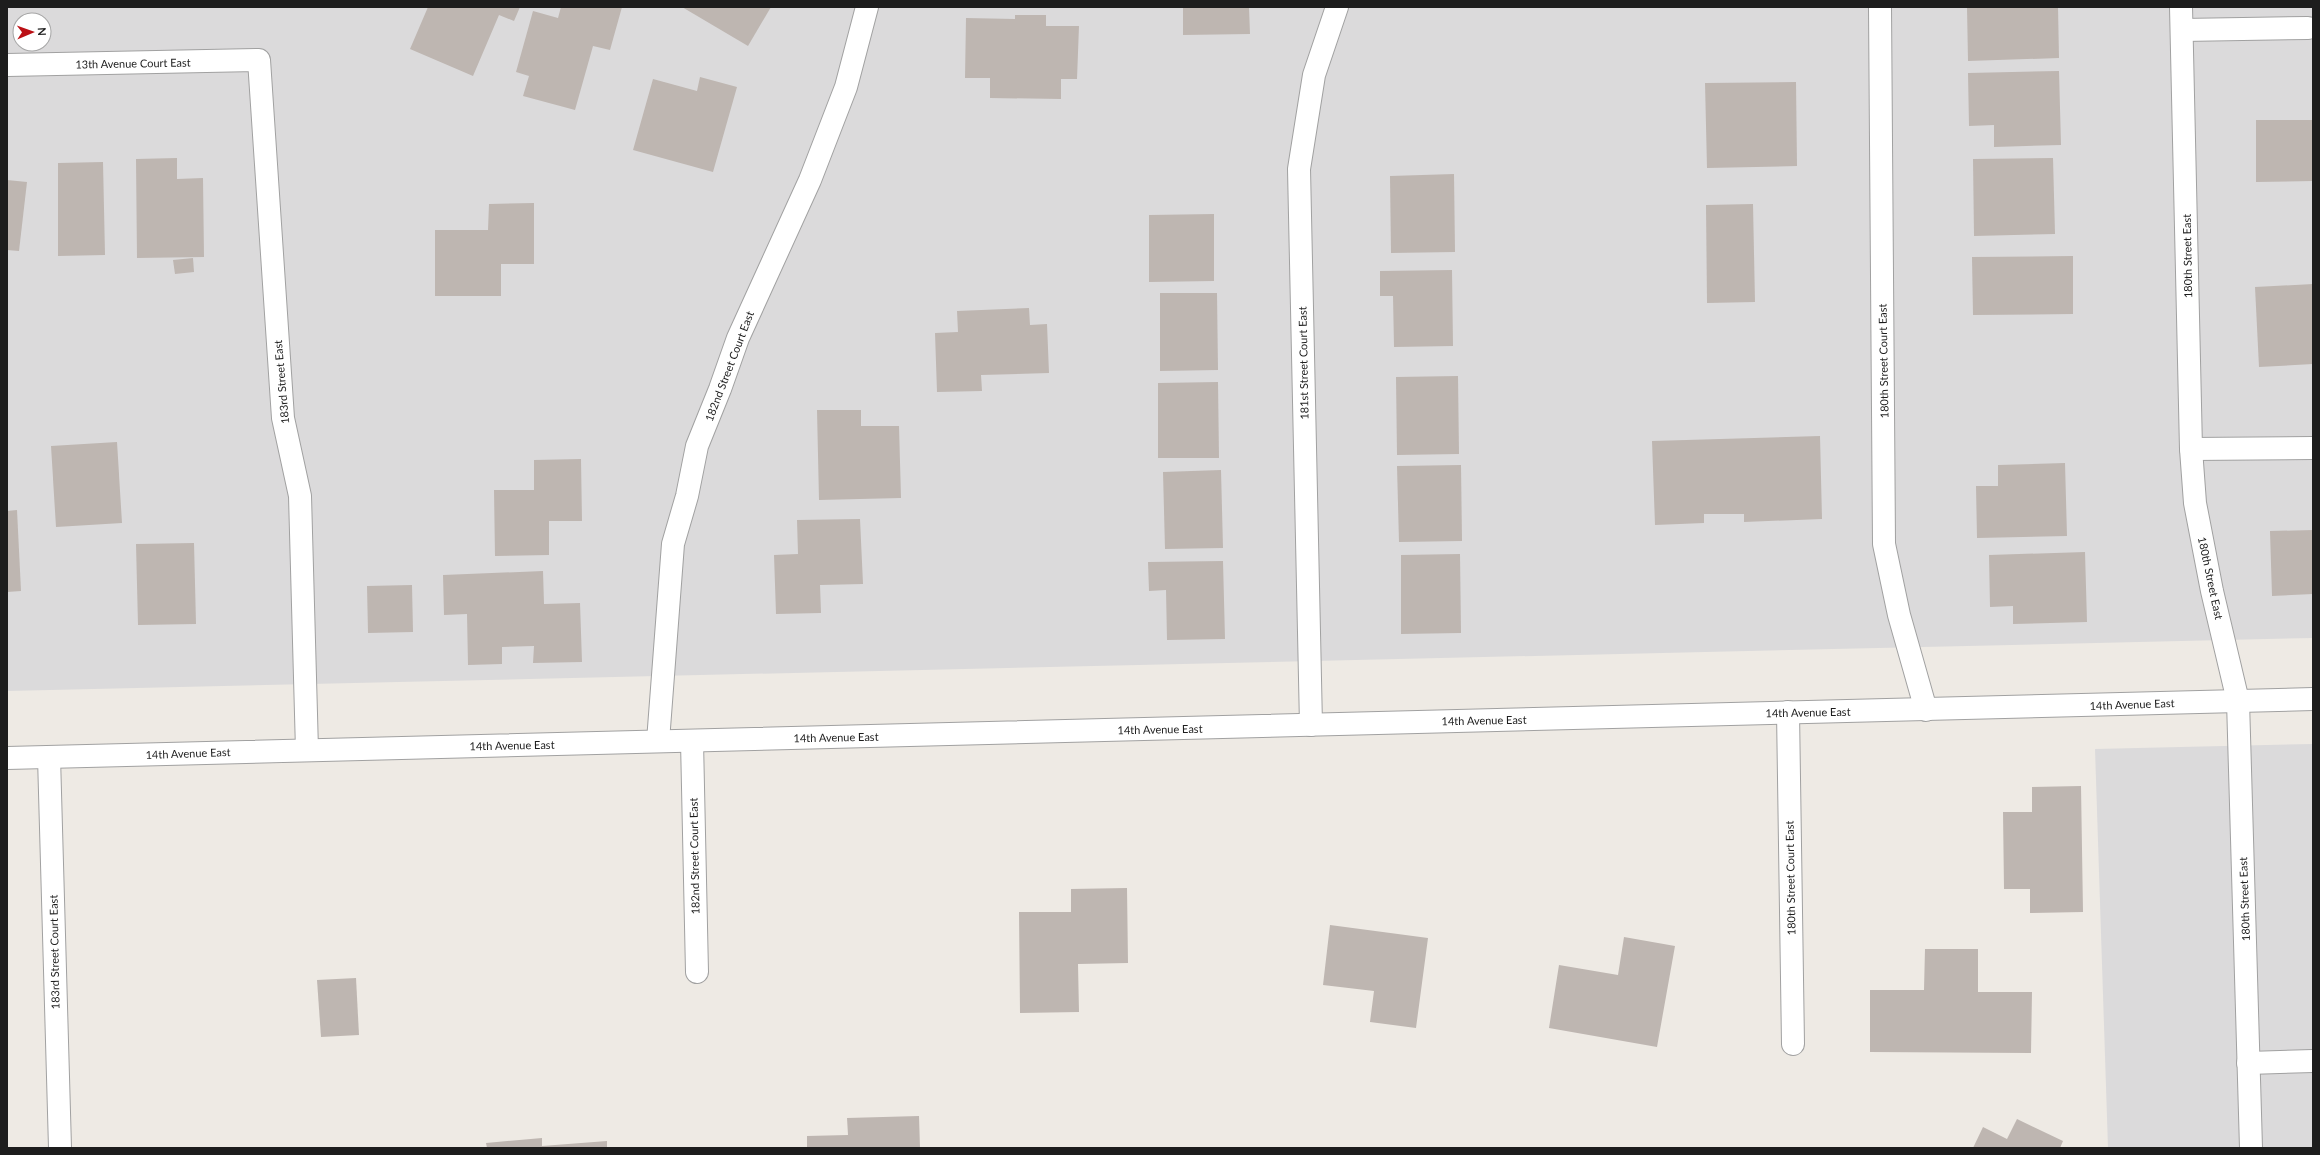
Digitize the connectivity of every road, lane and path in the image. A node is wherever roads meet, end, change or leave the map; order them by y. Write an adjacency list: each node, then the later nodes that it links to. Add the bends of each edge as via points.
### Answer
1 (867, 7): 17 (street, 182nd Street Court East, via 846,88 810,180 738,338 697,446 687,496 672,544)
2 (1337, 7): 15 (street, 181st Street Court East, via 1314,75 1299,169)
3 (1880, 7): 13 (street, 180th Street Court East, via 1884,544 1899,615)
4 (2181, 7): 6 (street, 180th Street East)
5 (2308, 28): 6 (street)
6 (2182, 30): 10 (street, 180th Street East)
7 (259, 60): 8 (street, 13th Avenue Court East); 18 (street, 183rd Street East, via 283,418 300,496)
8 (7, 65)
9 (2313, 448): 10 (street)
10 (2191, 449): 12 (street, 180th Street East, via 2197,510 2212,591)
11 (2313, 699): 12 (street, 14th Avenue East)
12 (2238, 701): 13 (street, 14th Avenue East); 24 (street, 180th Street East)
13 (1926, 710): 14 (street, 14th Avenue East)
14 (1788, 712): 15 (street, 14th Avenue East); 22 (street, 180th Street Court East)
15 (1311, 725): 16 (street, 14th Avenue East)
16 (692, 740): 17 (street, 14th Avenue East); 21 (street, 182nd Street Court East)
17 (658, 741): 18 (street, 14th Avenue East)
18 (307, 750): 19 (street, 14th Avenue East)
19 (49, 757): 20 (street, 14th Avenue East); 25 (street, 183rd Street Court East)
20 (7, 758)
21 (697, 972)
22 (1793, 1044)
23 (2313, 1062): 24 (street)
24 (2248, 1063): 26 (street, 180th Street East)
25 (60, 1148)
26 (2251, 1148)

